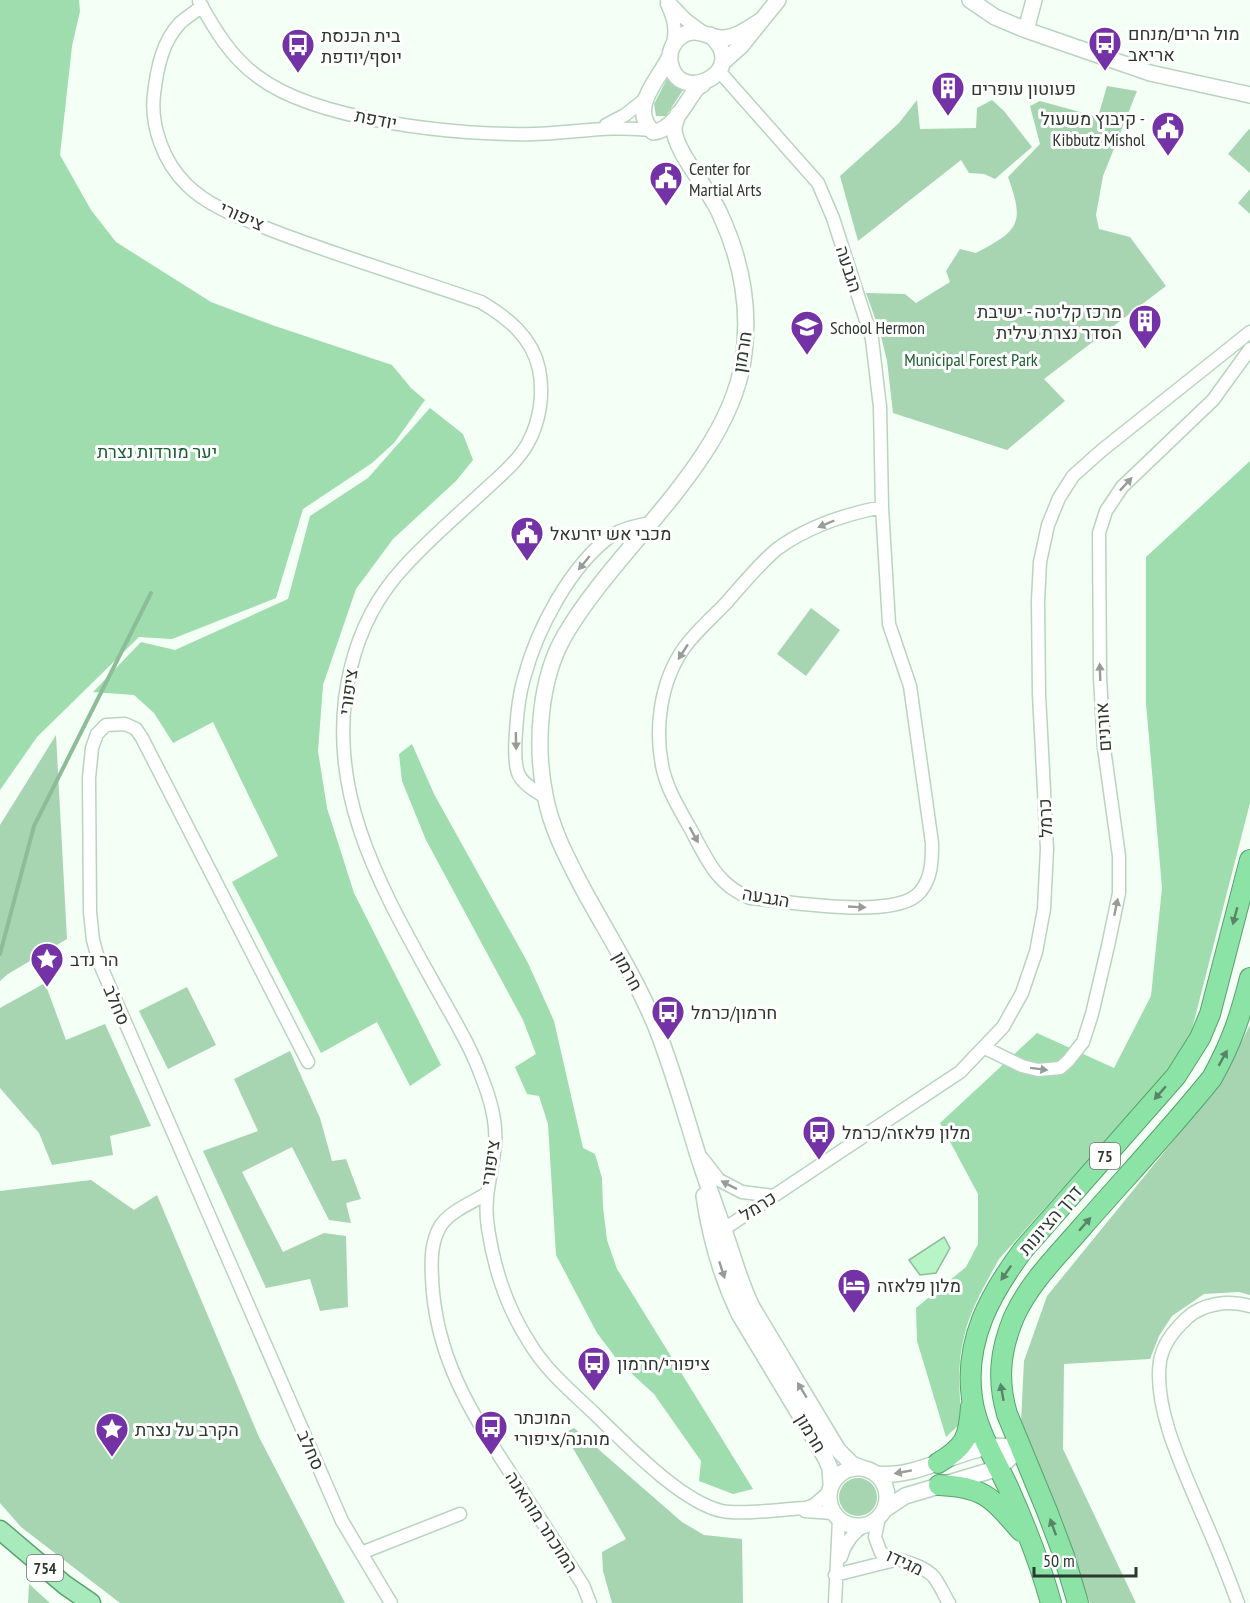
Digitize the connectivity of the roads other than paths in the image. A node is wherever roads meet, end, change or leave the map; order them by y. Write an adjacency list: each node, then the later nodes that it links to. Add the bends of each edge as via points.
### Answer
1 (666, 0): 8 (street); 9 (street, via 676,34)
2 (778, 0): 6 (street)
3 (970, 0): 7 (street, via 995,17)
4 (1034, 0): 7 (street)
5 (200, 3): 15 (street, יודפת, via 214,29 256,76 307,103 401,124 496,134 571,133); 28 (street, ציפורי, via 179,24 164,49 153,101 162,148 187,185 232,213 298,240 481,303 520,332 536,356 542,384 539,415 527,445 504,472 403,567 377,601 351,665 344,703 345,780 370,860 482,1077 495,1142)
6 (762, 20): 8 (street, via 732,37); 10 (street)
7 (1026, 30): 12 (street, via 1150,73)
8 (708, 34): 9 (street, via 682,35); 10 (street, via 717,41 722,53)
9 (671, 51): 11 (street, via 677,76 685,82); 13 (street)
10 (721, 67): 11 (street); 20 (street, הגבעה, via 818,183 826,198 872,339 880,407)
11 (703, 84): 14 (street)
12 (1248, 94)
13 (645, 99): 15 (street, יודפת); 16 (street, via 642,109)
14 (678, 114): 16 (street, via 667,127); 17 (street, חרמון, via 674,127 677,140)
15 (599, 128): 16 (street, יודפת)
16 (652, 131): 17 (street, חרמון)
17 (692, 167): 21 (street, חרמון, via 720,213 732,243 746,296 747,325 733,398 718,429 704,455)
18 (1250, 332): 25 (street, כרמל, via 1073,476 1048,525 1040,562 1038,601 1047,849 1044,909 1036,952 1022,993 1003,1027)
19 (1250, 349): 25 (street, אורנים, one-way to 19, via 1022,1066 1050,1070 1060,1068 1083,1042 1119,893 1119,856 1100,688 1099,533 1106,511 1122,487 1213,400)
20 (882, 507): 20 (street, הגבעה, one-way to 20, via 834,521 777,549 684,648 669,676 659,728 663,770 670,790 718,877 735,892 750,898 872,908 910,901 928,878 932,843 910,686 889,624)
21 (650, 523): 22 (street, חרמון, via 578,614 553,662 540,727); 22 (street, one-way to 22, via 626,528 587,559 563,591 535,644 524,678 516,742 519,773 527,785)
22 (545, 797): 27 (street, חרמון, via 568,859 657,1029)
23 (1250, 860): 32 (highway, דרך הציונות / 75, one-way to 32, via 1210,1014 1200,1038 1176,1076 1023,1250 1003,1278 979,1327 973,1354)
24 (1250, 978): 34 (highway, דרך הציונות / 75, one-way to 24, via 1001,1394 1000,1380 1007,1336 1015,1315 1046,1269 1212,1078 1238,1024)
25 (985, 1048): 29 (street, כרמל, via 953,1077)
26 (308, 1062): 47 (street, סחלב, via 142,738 136,729 125,724 106,725 97,734 92,748 89,778 90,912 99,962 342,1521)
27 (697, 1151): 29 (street, one-way to 27, via 742,1192 719,1180); 30 (street, חרמון)
28 (486, 1194): 40 (street, ציפורי, via 496,1266 505,1292 514,1317 547,1368 656,1472 696,1500 721,1511); 52 (street, המוכתר מוהאנה, via 445,1221 435,1239 431,1271 437,1328 473,1415 583,1585)
29 (774, 1196): 30 (street, כרמל)
30 (717, 1233): 37 (street, חרמון, one-way to 30, via 852,1464 838,1450 752,1307); 39 (street, חרמון, one-way to 39, via 729,1293 825,1457 830,1468)
31 (1250, 1306): 57 (street, via 1213,1304 1190,1315 1172,1332 1161,1360 1160,1382 1172,1442)
32 (972, 1399): 33 (highway, דרך הציונות / 75); 35 (highway, via 964,1443)
33 (989, 1446): 34 (street); 35 (street); 36 (highway, דרך הציונות / 75)
34 (1021, 1448): 36 (street); 56 (highway, דרך הציונות / 75, one-way to 34, via 1064,1556)
35 (938, 1463): 37 (street, one-way to 37, via 897,1474)
36 (999, 1468): 38 (street); 46 (highway, דרך הציונות / 75)
37 (869, 1471): 39 (street, via 844,1471 836,1476); 41 (street, via 883,1481 887,1500)
38 (939, 1485): 41 (street, via 905,1496); 46 (highway, via 974,1489 988,1496)
39 (830, 1489): 40 (street, ציפורי, via 814,1505); 43 (street, via 830,1508)
40 (777, 1509): 43 (street, ציפורי)
41 (882, 1513): 44 (street); 48 (street, מגידו, via 875,1537 881,1553)
42 (460, 1514): 47 (street)
43 (836, 1516): 44 (street, via 847,1524); 49 (street, via 840,1527)
44 (865, 1525): 49 (street, via 849,1539)
45 (0, 1530): 50 (main road, 754)
46 (1034, 1548): 55 (highway, דרך הציונות / 75)
47 (361, 1553): 51 (street, סחלב)
48 (895, 1560): 49 (street); 54 (street, מגידו, via 920,1566 934,1577)
49 (835, 1575): 53 (street)
50 (91, 1603)
51 (391, 1603)
52 (590, 1603)
53 (835, 1603)
54 (949, 1603)
55 (1051, 1603)
56 (1078, 1603)
57 (1238, 1603)

